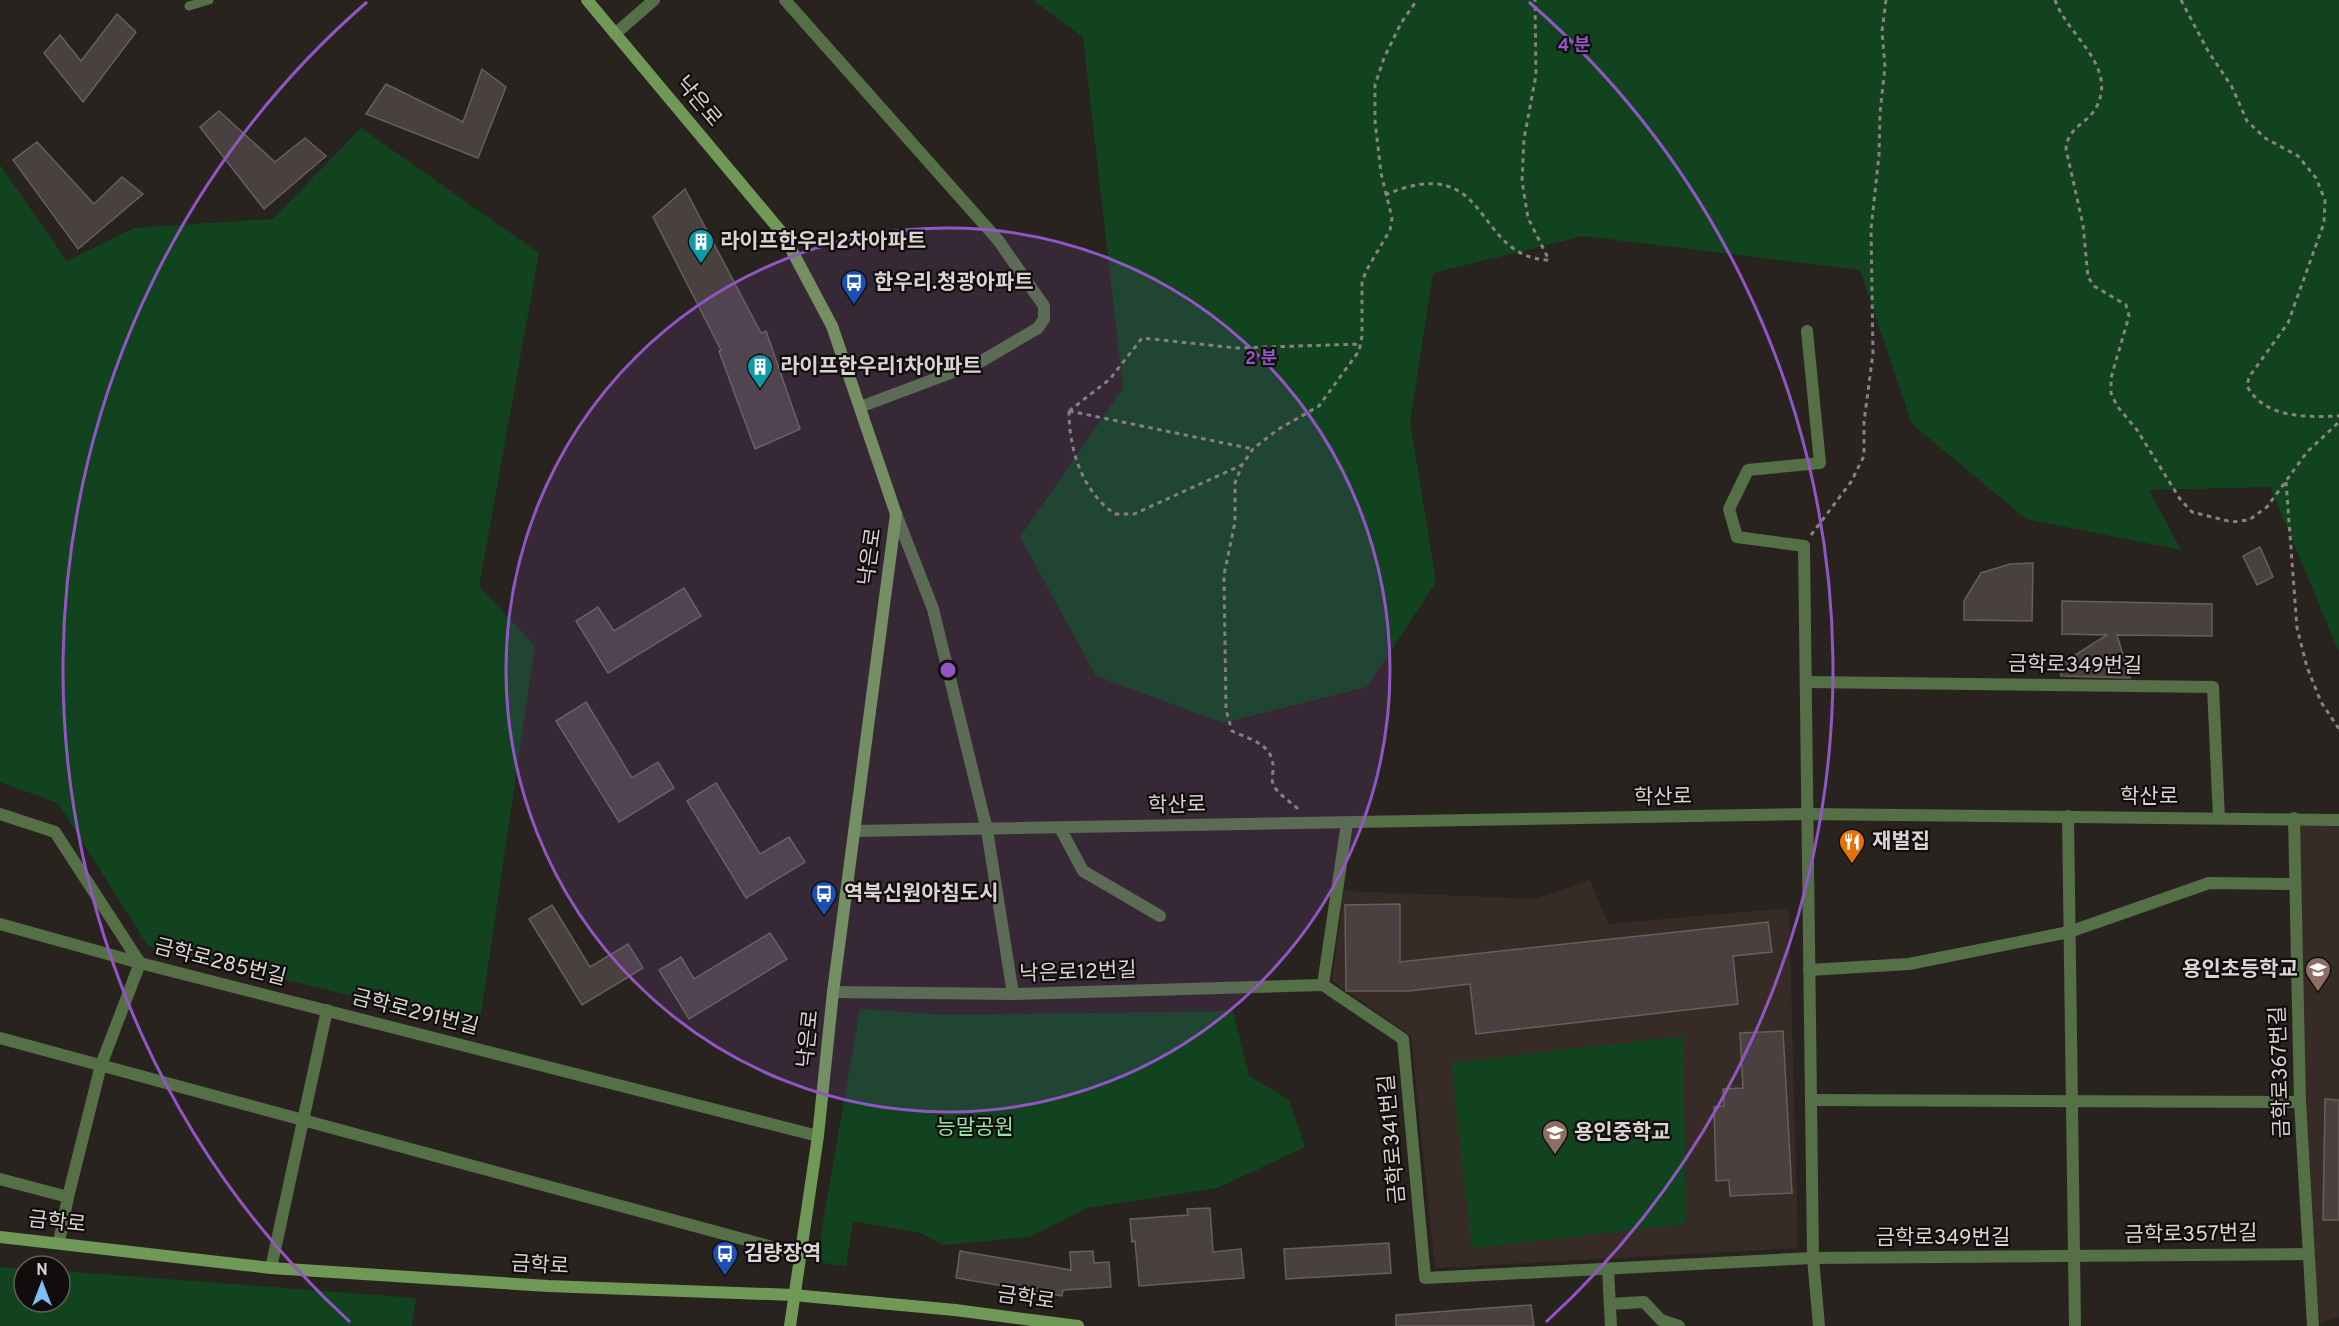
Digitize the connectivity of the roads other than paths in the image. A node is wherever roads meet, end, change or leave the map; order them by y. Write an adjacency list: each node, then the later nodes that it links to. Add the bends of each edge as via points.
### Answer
1 (209, 0): 5 (lane)
2 (587, 0): 6 (main road, 낙은로)
3 (654, 0): 6 (street)
4 (785, 0): 8 (street, via 998,240 1044,306 1044,319 1038,328 980,362)
5 (189, 6)
6 (615, 34): 8 (main road, 낙은로, via 783,234 832,326)
7 (1807, 332): 10 (street, via 1820,463 1748,470 1729,509 1737,537 1804,546)
8 (860, 407): 9 (main road, 낙은로)
9 (896, 514): 19 (street, via 933,609); 20 (main road, 낙은로)
10 (1806, 682): 12 (street); 14 (street, 금학로349번길, via 2213,687)
11 (0, 814): 25 (street, via 55,832)
12 (1807, 814): 13 (street, 학산로); 17 (street, 학산로); 26 (street)
13 (2068, 816): 14 (street, 학산로); 24 (street)
14 (2219, 818): 15 (street, 학산로)
15 (2294, 818): 16 (street, 학산로); 21 (street, 금학로367번길)
16 (2339, 820)
17 (1347, 823): 18 (street, 학산로); 27 (street)
18 (1060, 828): 19 (street, 학산로); 22 (street, via 1083,871)
19 (987, 830): 20 (street, 학산로); 29 (street)
20 (854, 831): 28 (main road, 낙은로)
21 (2295, 884): 24 (street, via 2209,883); 35 (street, 금학로367번길)
22 (1160, 916)
23 (0, 924): 25 (street)
24 (2069, 932): 26 (street, via 1909,964); 34 (street)
25 (140, 963): 30 (street, 금학로285번길); 32 (street, 금학로285번길)
26 (1809, 970): 33 (street)
27 (1323, 985): 29 (street, 낙은로12번길); 47 (street, 금학로341번길, via 1403,1039 1425,1278)
28 (833, 992): 29 (street, 낙은로12번길); 37 (main road, 낙은로)
29 (1013, 994)
30 (327, 1010): 36 (street, 금학로291번길); 37 (street, 금학로291번길)
31 (0, 1038): 32 (street)
32 (101, 1065): 36 (street); 39 (street, 금학로285번길)
33 (1811, 1101): 34 (street); 45 (street)
34 (2071, 1101): 35 (street); 44 (street)
35 (2300, 1102): 43 (street, 금학로367번길)
36 (302, 1120): 42 (street); 46 (street, 금학로291번길)
37 (818, 1136): 42 (main road, 낙은로)
38 (0, 1179): 39 (street)
39 (68, 1197): 41 (street, 금학로285번길)
40 (0, 1237): 41 (main road, 금학로)
41 (59, 1242): 46 (main road, 금학로)
42 (798, 1254): 48 (main road, 낙은로)
43 (2308, 1254): 44 (street, 금학로357번길); 50 (street, 금학로367번길)
44 (2073, 1256): 45 (street, 금학로349번길); 56 (street)
45 (1813, 1258): 47 (street, 금학로349번길); 55 (street)
46 (271, 1268): 48 (main road, 금학로, via 548,1286)
47 (1608, 1269): 49 (street)
48 (793, 1295): 51 (main road, 낙은로); 52 (main road, 금학로)
49 (1610, 1304): 53 (street); 54 (street, via 1644,1302 1661,1320)
50 (2313, 1325)
51 (790, 1326)
52 (1078, 1326)
53 (1611, 1326)
54 (1678, 1326)
55 (1819, 1326)
56 (2075, 1326)

